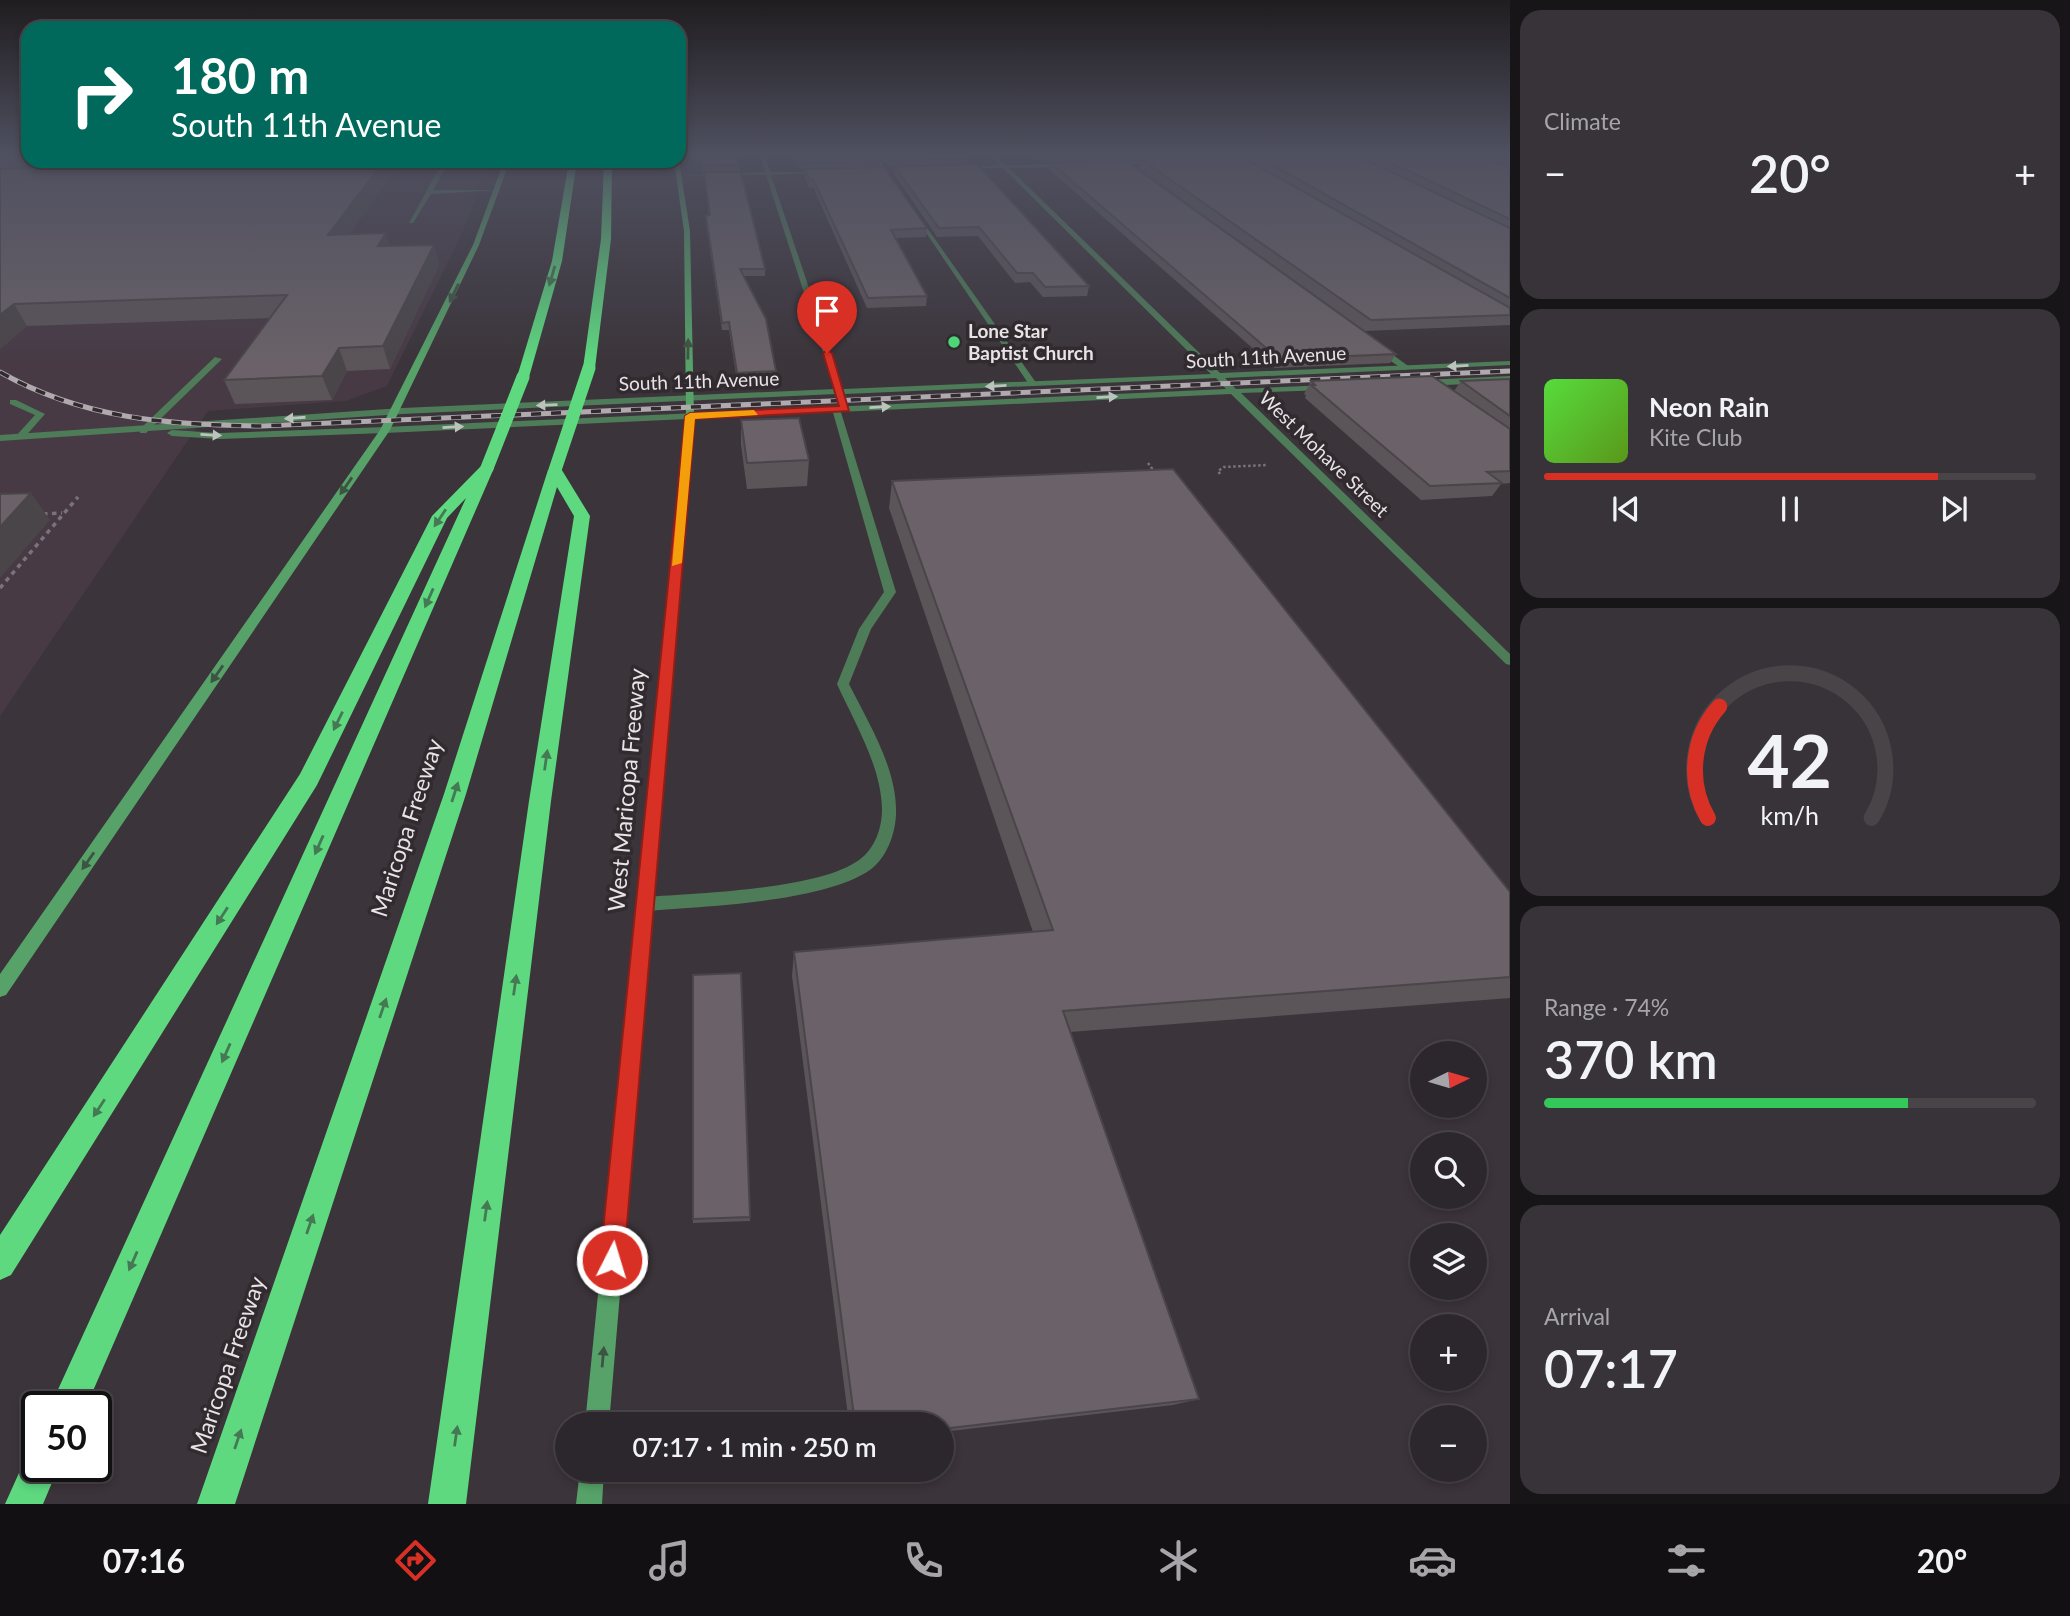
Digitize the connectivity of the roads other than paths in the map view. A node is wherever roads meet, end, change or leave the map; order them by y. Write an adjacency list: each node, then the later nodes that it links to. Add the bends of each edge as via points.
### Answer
1 (483, 225): 24 (main road, one-way to 24)
2 (563, 225): 30 (highway, one-way to 30, bridge, via 557,261 523,377)
3 (606, 225): 31 (highway, Maricopa Freeway, bridge, via 589,368)
4 (683, 225): 21 (main road, West Maricopa Freeway, one-way to 4, via 689,294)
5 (785, 225): 19 (street)
6 (923, 225): 16 (street)
7 (1065, 225): 12 (street, West Mohave Street)
8 (1376, 347): 11 (street)
9 (218, 359): 27 (street)
10 (1510, 363): 11 (street, South 11th Avenue, one-way to 11)
11 (1407, 368): 12 (street, South 11th Avenue)
12 (1220, 377): 16 (street, South 11th Avenue); 18 (street, West Mohave Street)
13 (1510, 379): 14 (street)
14 (1427, 382): 15 (street); 20 (street)
15 (1414, 383)
16 (1033, 384): 19 (street, South 11th Avenue, one-way to 19)
17 (1334, 386): 18 (street, South 11th Avenue)
18 (1234, 391): 23 (street, South 11th Avenue, one-way to 18); 32 (street, West Mohave Street)
19 (840, 393): 21 (street, South 11th Avenue); 23 (street)
20 (1444, 395)
21 (688, 399): 24 (street, South 11th Avenue, one-way to 24); 25 (main road, West Maricopa Freeway)
22 (13, 402): 28 (street, via 41,414)
23 (840, 409): 25 (street, South 11th Avenue); 33 (street, via 890,592 865,629 843,684 876,754 889,809 879,852 856,870 797,890)
24 (395, 412): 26 (main road); 27 (street, South 11th Avenue, one-way to 27)
25 (690, 416): 26 (street, South 11th Avenue, one-way to 25); 33 (main road, West Maricopa Freeway)
26 (385, 430): 27 (street, South 11th Avenue, one-way to 26, via 219,436); 34 (main road, one-way to 34)
27 (143, 431): 28 (street, South 11th Avenue)
28 (20, 437): 29 (street, South 11th Avenue)
29 (0, 438)
30 (486, 468): 35 (highway, one-way to 35, via 440,516 309,779); 36 (highway, one-way to 36)
31 (555, 470): 41 (highway, Maricopa Freeway, one-way to 31, via 455,794); 42 (highway, one-way to 31, via 582,516)
32 (1510, 661)
33 (645, 904): 37 (main road, West Maricopa Freeway, one-way to 33)
34 (0, 989)
35 (0, 1264)
36 (75, 1391)
37 (598, 1412)
38 (34, 1482): 40 (highway)
39 (591, 1482): 43 (main road)
40 (24, 1504)
41 (216, 1504)
42 (447, 1504)
43 (589, 1504)

